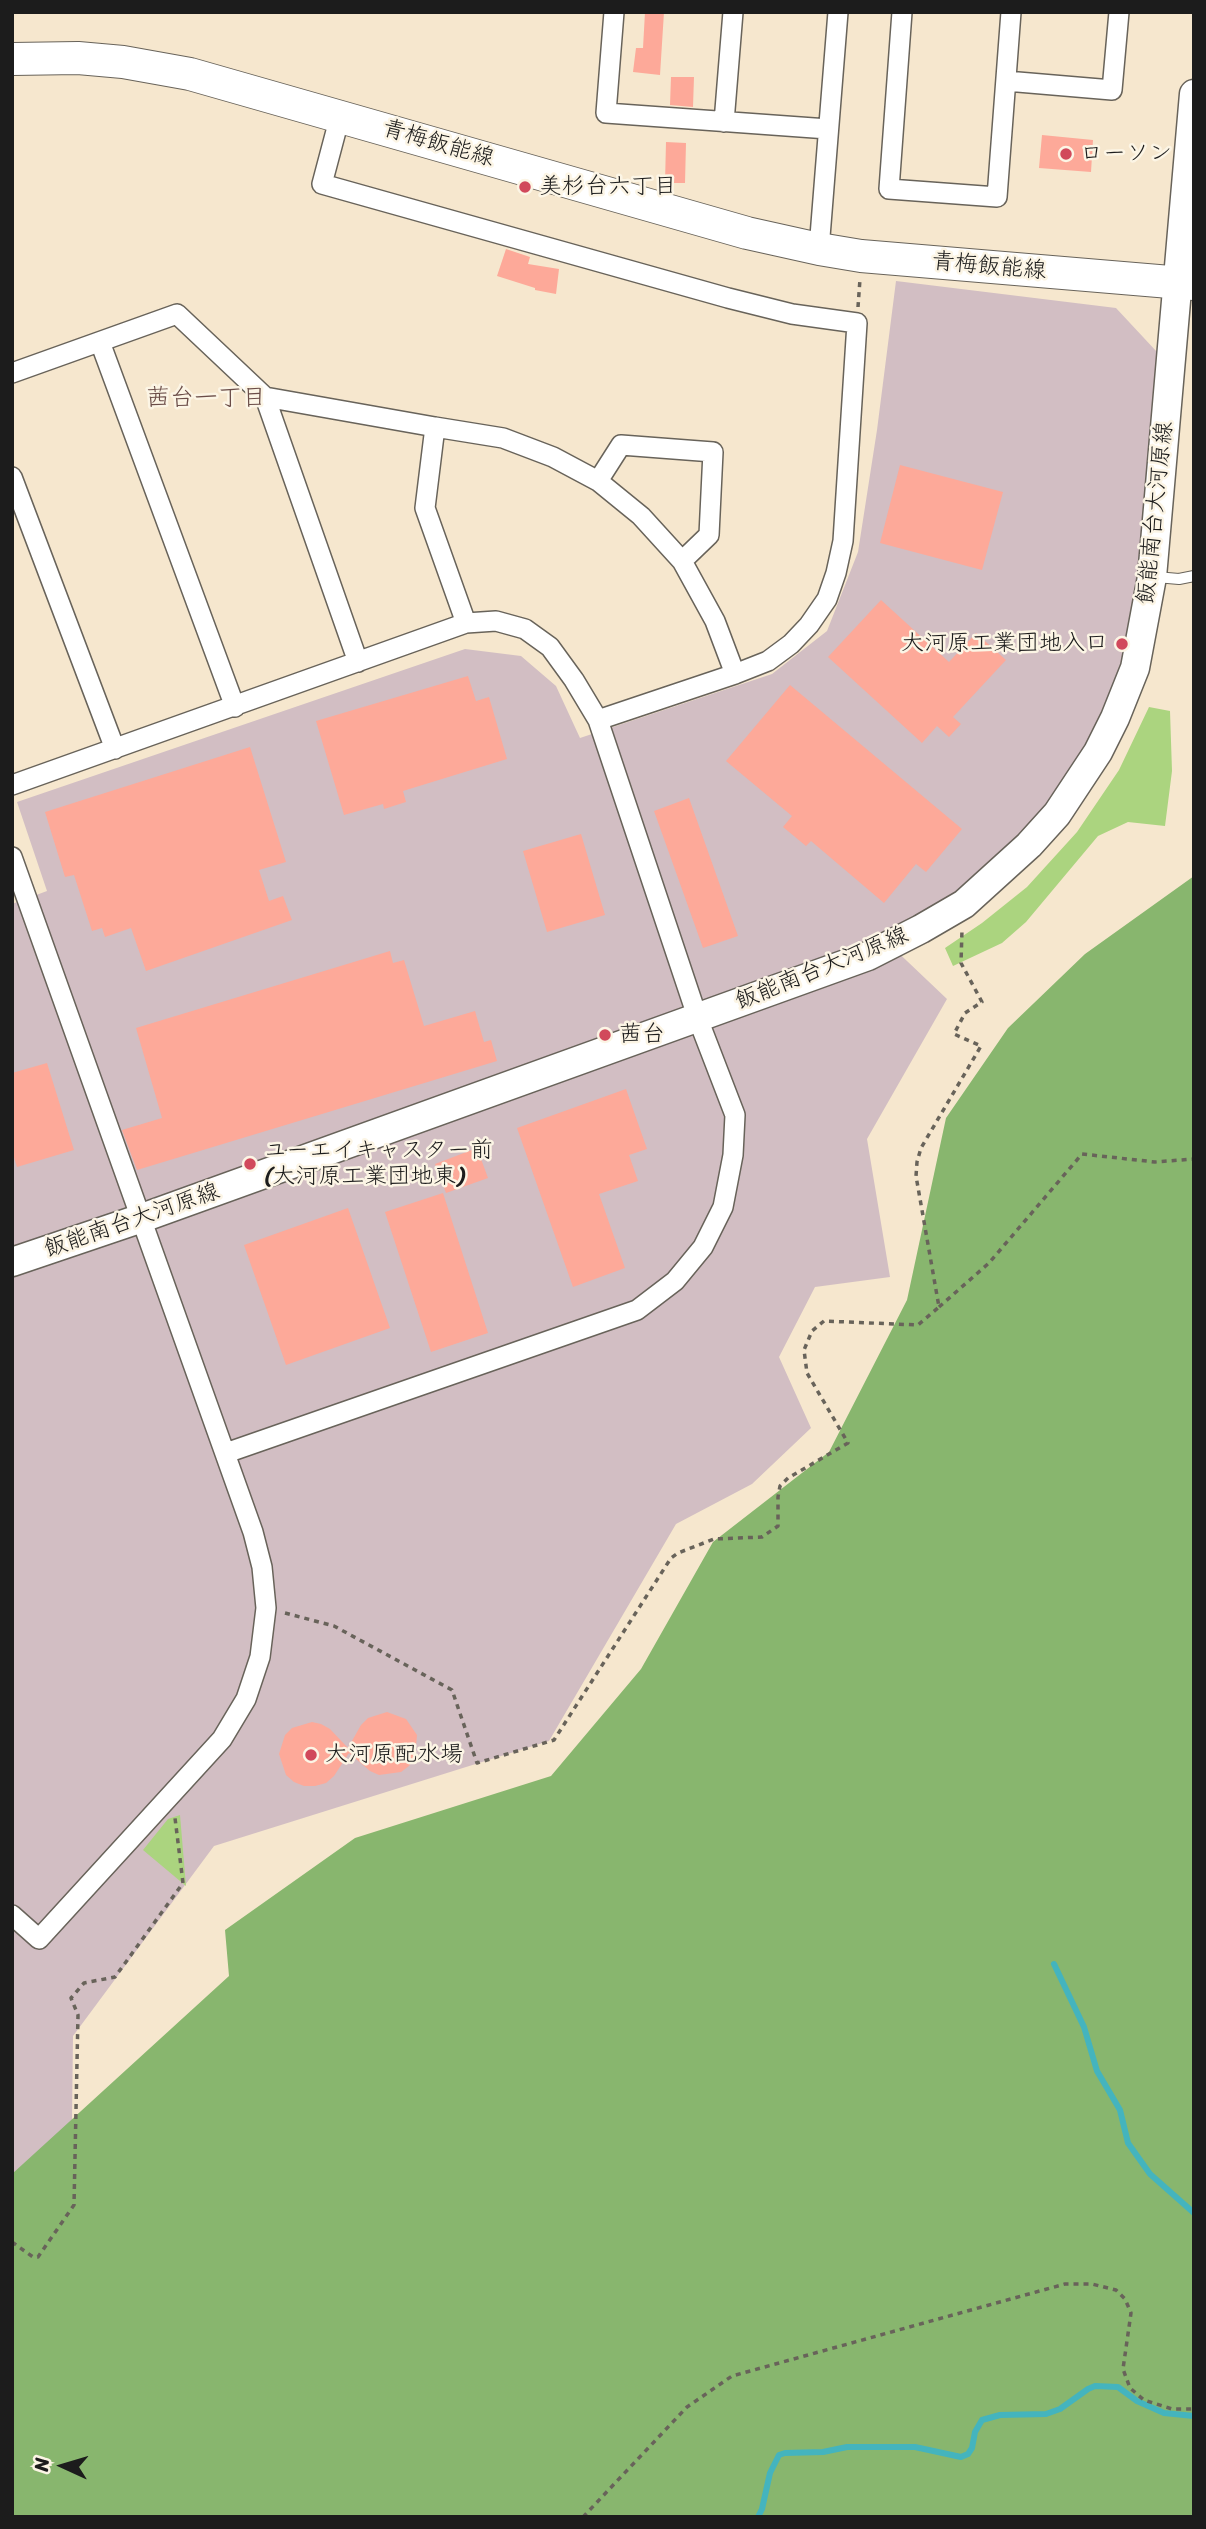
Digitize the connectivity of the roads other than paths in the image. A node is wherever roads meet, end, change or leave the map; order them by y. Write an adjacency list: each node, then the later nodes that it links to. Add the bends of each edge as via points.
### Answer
1 (614, 12): 11 (street, via 606,113)
2 (733, 12): 11 (street)
3 (838, 12): 12 (street)
4 (902, 12): 8 (street, via 889,189 997,197)
5 (1011, 12): 8 (street)
6 (1119, 12): 8 (street, via 1112,90)
7 (12, 59): 10 (main road, 青梅飯能線, via 123,62 190,74)
8 (1006, 81)
9 (1194, 94): 14 (street, 飯能南台大河原線)
10 (340, 116): 13 (main road, 青梅飯能線, via 747,233); 26 (street, via 322,184 728,298 792,314 857,323 843,541 836,573 827,598 791,644 768,661)
11 (724, 122): 12 (street)
12 (828, 129): 13 (street)
13 (819, 249): 14 (main road, 青梅飯能線)
14 (1186, 284): 22 (street, 飯能南台大河原線)
15 (100, 342): 16 (street); 17 (street, via 177,314); 27 (street)
16 (12, 373)
17 (265, 397): 18 (street); 25 (street)
18 (435, 427): 20 (street, via 503,438); 24 (street, via 425,508)
19 (12, 477): 29 (street)
20 (598, 481): 21 (street, via 642,516); 21 (street, via 621,445 713,452 709,535)
21 (682, 561): 26 (street, via 715,621)
22 (1152, 576): 23 (lane); 33 (street, 飯能南台大河原線, via 1135,668 1115,718 1079,782 1029,845 964,904 921,929 868,956)
23 (1193, 580)
24 (466, 623): 25 (street); 28 (street, via 496,621 534,635 550,647)
25 (358, 662): 27 (street)
26 (735, 674): 28 (street)
27 (235, 707): 29 (street)
28 (598, 720): 33 (street)
29 (115, 750): 30 (street)
30 (12, 785)
31 (12, 857): 32 (street)
32 (17, 884): 34 (street)
33 (698, 1019): 34 (street, 飯能南台大河原線); 36 (street, via 735,1115 733,1155 723,1208 703,1247 675,1280 637,1310)
34 (142, 1218): 35 (street, 飯能南台大河原線); 36 (street)
35 (12, 1262)
36 (226, 1453): 37 (street, via 253,1532 266,1608 260,1657 246,1699 222,1739 39,1939)
37 (12, 1915)

